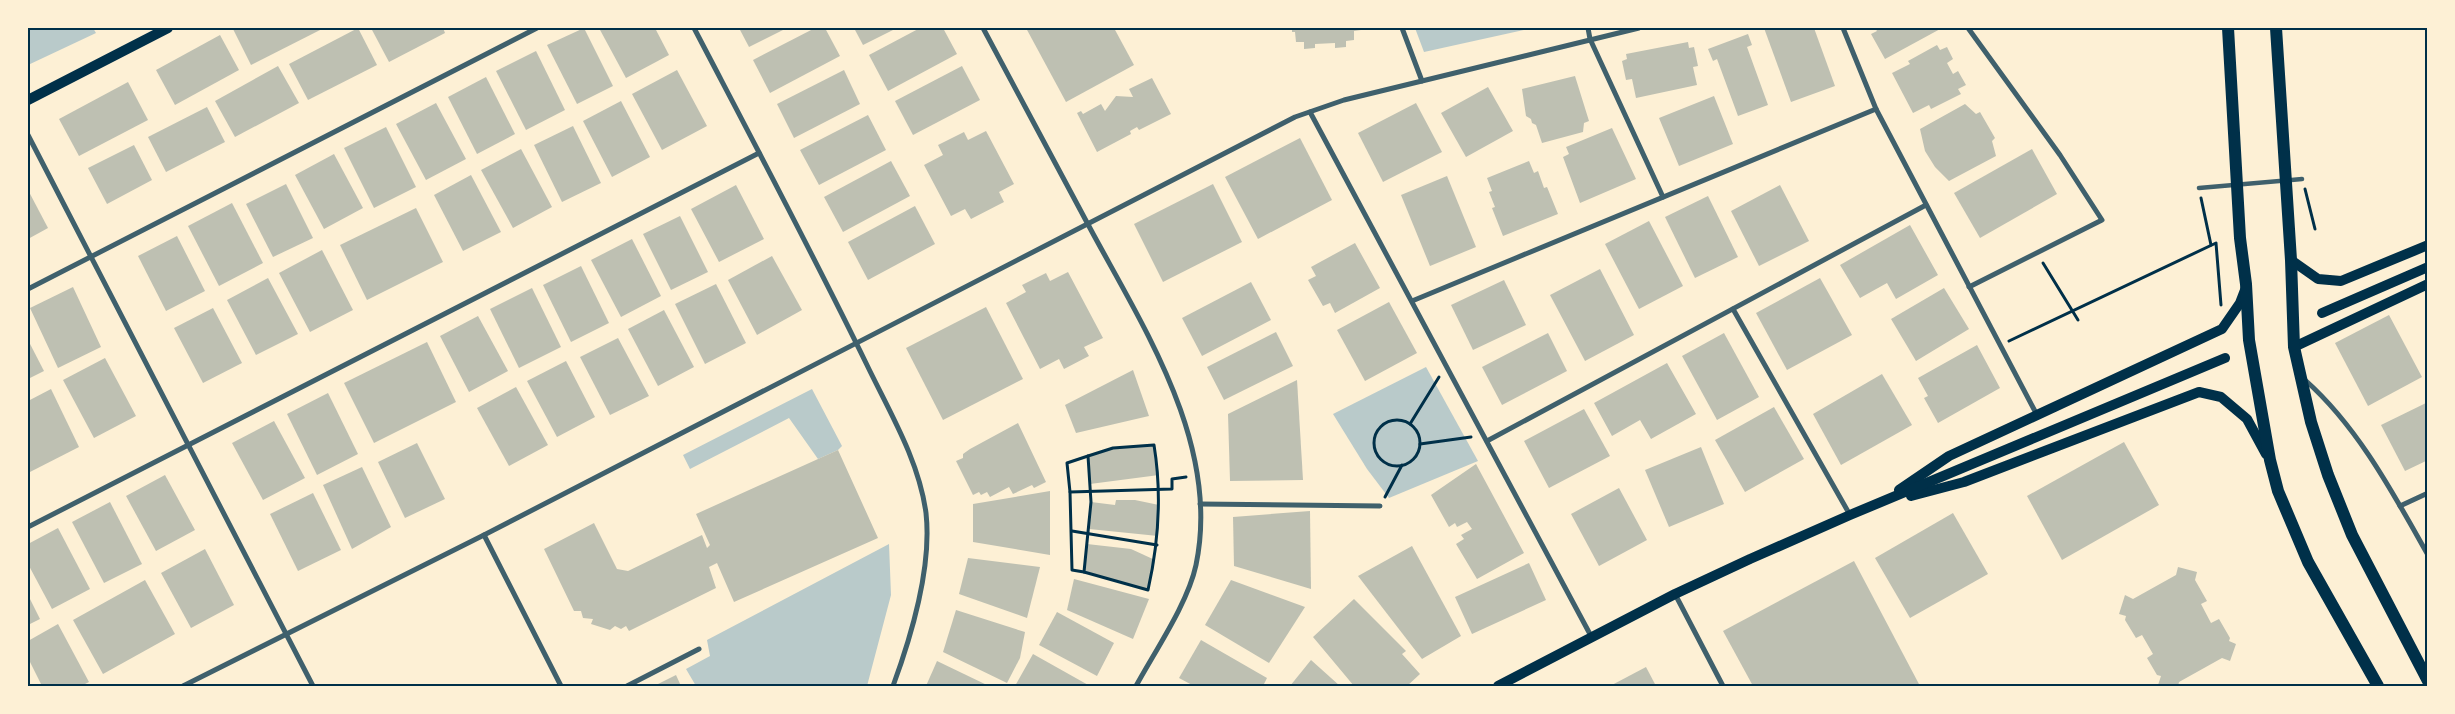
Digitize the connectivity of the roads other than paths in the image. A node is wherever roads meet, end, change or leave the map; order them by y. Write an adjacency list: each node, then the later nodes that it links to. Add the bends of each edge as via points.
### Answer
1 (168, 28): 14 (main road)
2 (537, 28): 25 (street)
3 (694, 28): 18 (street)
4 (982, 28): 23 (street)
5 (1402, 28): 13 (street)
6 (1588, 28): 12 (street)
7 (1639, 28): 12 (street)
8 (1842, 28): 15 (street)
9 (1968, 28): 30 (street, via 2102,220)
10 (2228, 28): 28 (main road, via 2240,238)
11 (2276, 28): 26 (main road)
12 (1590, 39): 13 (street); 21 (street)
13 (1422, 81): 16 (street)
14 (28, 100)
15 (1876, 109): 21 (street); 22 (street)
16 (1310, 112): 23 (street, via 1261,133); 32 (street)
17 (28, 135): 25 (street)
18 (759, 153): 35 (street); 41 (street)
19 (2302, 180): 20 (street)
20 (2199, 188)
21 (1663, 197): 32 (street)
22 (1926, 205): 30 (street); 33 (street)
23 (1088, 223): 35 (street); 44 (street, via 1171,382 1188,432)
24 (2428, 245): 26 (main road, via 2341,281 2318,279)
25 (91, 258): 31 (street); 41 (street)
26 (2291, 260): 36 (main road)
27 (2428, 267): 34 (main road)
28 (2246, 284): 39 (main road, via 2240,303 2222,329); 42 (main road, via 2249,340)
29 (2428, 284): 36 (main road)
30 (1969, 287): 39 (street)
31 (28, 289)
32 (1412, 301): 40 (street)
33 (1733, 309): 40 (street); 48 (street)
34 (2322, 313)
35 (856, 342): 50 (street); 61 (street, via 912,460 926,516 921,583 902,663)
36 (2294, 347): 38 (main road)
37 (2224, 358): 45 (main road)
38 (2300, 376): 47 (street, via 2329,401 2349,426); 56 (main road, via 2311,422 2341,509 2379,590)
39 (2036, 415): 45 (main road, via 1949,456)
40 (1488, 441): 54 (street)
41 (188, 444): 49 (street); 53 (street)
42 (2270, 460): 45 (main road, via 2247,419 2221,397 2198,392 1964,482); 65 (main road, via 2278,491 2308,562)
43 (2428, 493): 47 (street)
44 (1200, 504): 46 (street); 62 (street, via 1199,548 1192,580)
45 (1879, 504): 48 (main road)
46 (1380, 506)
47 (2400, 506): 51 (street)
48 (1850, 515): 52 (main road)
49 (28, 527)
50 (484, 535): 53 (street); 59 (street)
51 (2428, 555)
52 (1675, 594): 54 (main road); 64 (street)
53 (287, 634): 57 (street); 58 (street)
54 (1591, 636): 63 (main road)
55 (699, 649): 60 (street)
56 (2428, 681)
57 (183, 686)
58 (313, 686)
59 (561, 686)
60 (627, 686)
61 (893, 686)
62 (1136, 686)
63 (1498, 686)
64 (1723, 686)
65 (2378, 686)

